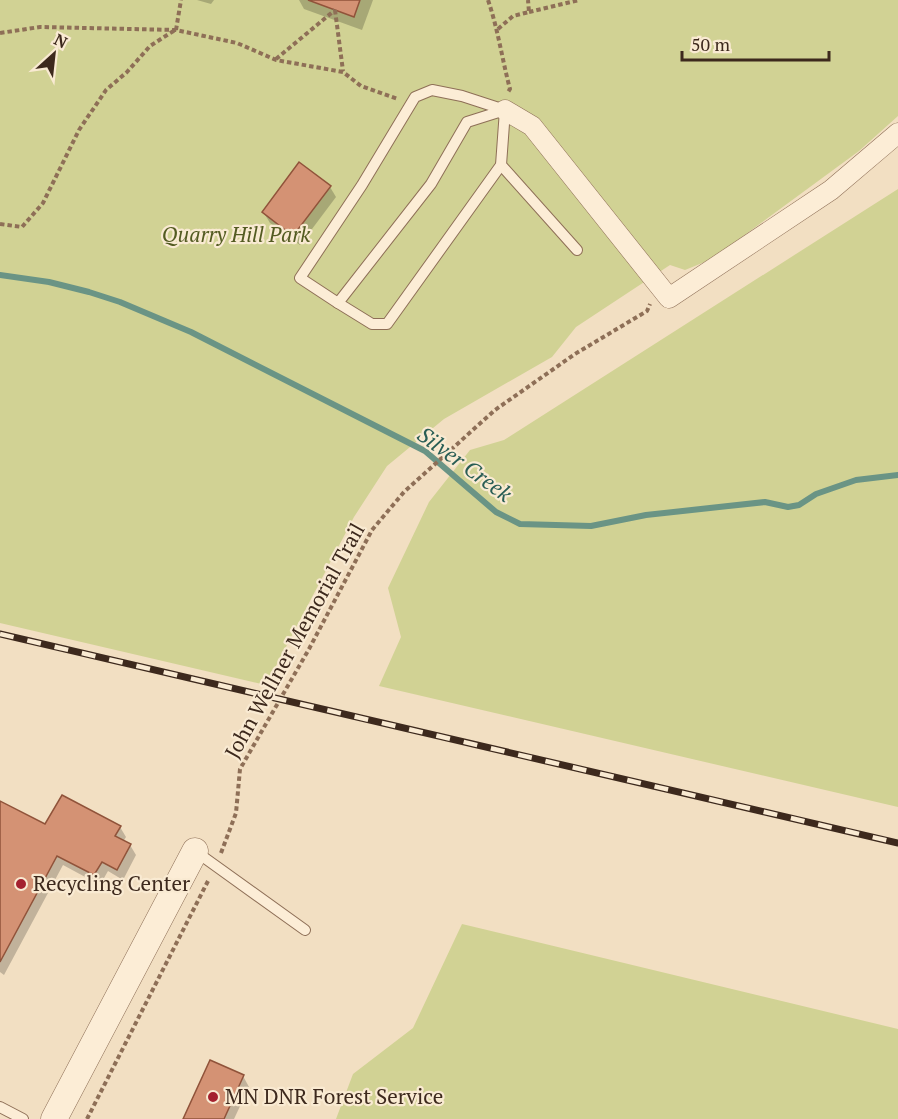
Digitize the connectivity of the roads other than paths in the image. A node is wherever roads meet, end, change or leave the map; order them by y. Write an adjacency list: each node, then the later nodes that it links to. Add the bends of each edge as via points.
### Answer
1 (500, 109): 2 (street, via 532,126 669,298 831,190); 3 (lane); 5 (lane, via 467,122 431,184); 5 (lane, via 432,90 415,97 300,278)
2 (898, 133)
3 (501, 165): 4 (lane); 5 (lane, via 387,324 372,324)
4 (577, 250)
5 (338, 303)
6 (205, 857): 7 (lane); 10 (street)
7 (305, 930)
8 (0, 1107): 9 (lane)
9 (23, 1119)
10 (54, 1119)

